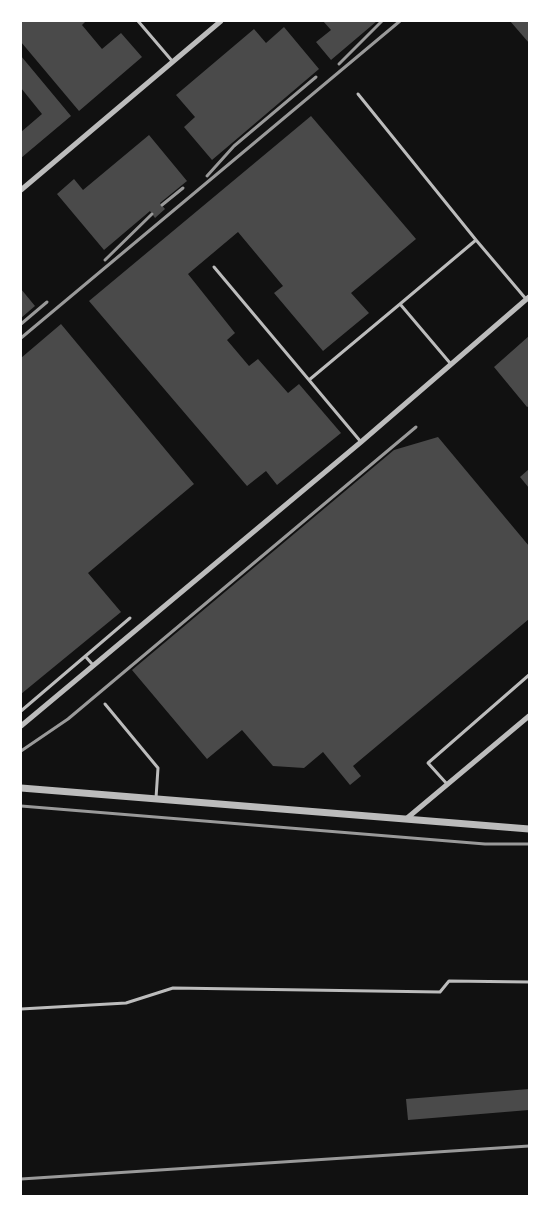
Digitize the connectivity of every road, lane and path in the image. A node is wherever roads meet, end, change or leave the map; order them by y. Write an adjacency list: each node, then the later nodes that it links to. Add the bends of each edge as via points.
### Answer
1 (138, 21): 3 (lane)
2 (221, 21): 3 (street)
3 (173, 62): 5 (street)
4 (358, 94): 6 (lane)
5 (21, 190)
6 (476, 240): 8 (lane); 9 (lane)
7 (214, 267): 11 (lane)
8 (528, 298): 10 (street)
9 (400, 304): 10 (lane); 11 (lane)
10 (450, 363): 12 (street)
11 (309, 381): 12 (lane)
12 (361, 442): 15 (street)
13 (130, 618): 14 (lane)
14 (86, 656): 15 (lane); 18 (lane)
15 (93, 665): 20 (street)
16 (529, 675): 21 (lane, via 428,763)
17 (105, 704): 23 (lane, via 158,768)
18 (21, 711)
19 (529, 716): 21 (street)
20 (21, 726)
21 (447, 785): 24 (street)
22 (21, 788): 23 (street)
23 (156, 798): 24 (street)
24 (406, 819): 25 (street)
25 (529, 829)
26 (529, 982): 27 (lane, via 449,981 440,992 173,988 126,1003)
27 (21, 1009)

